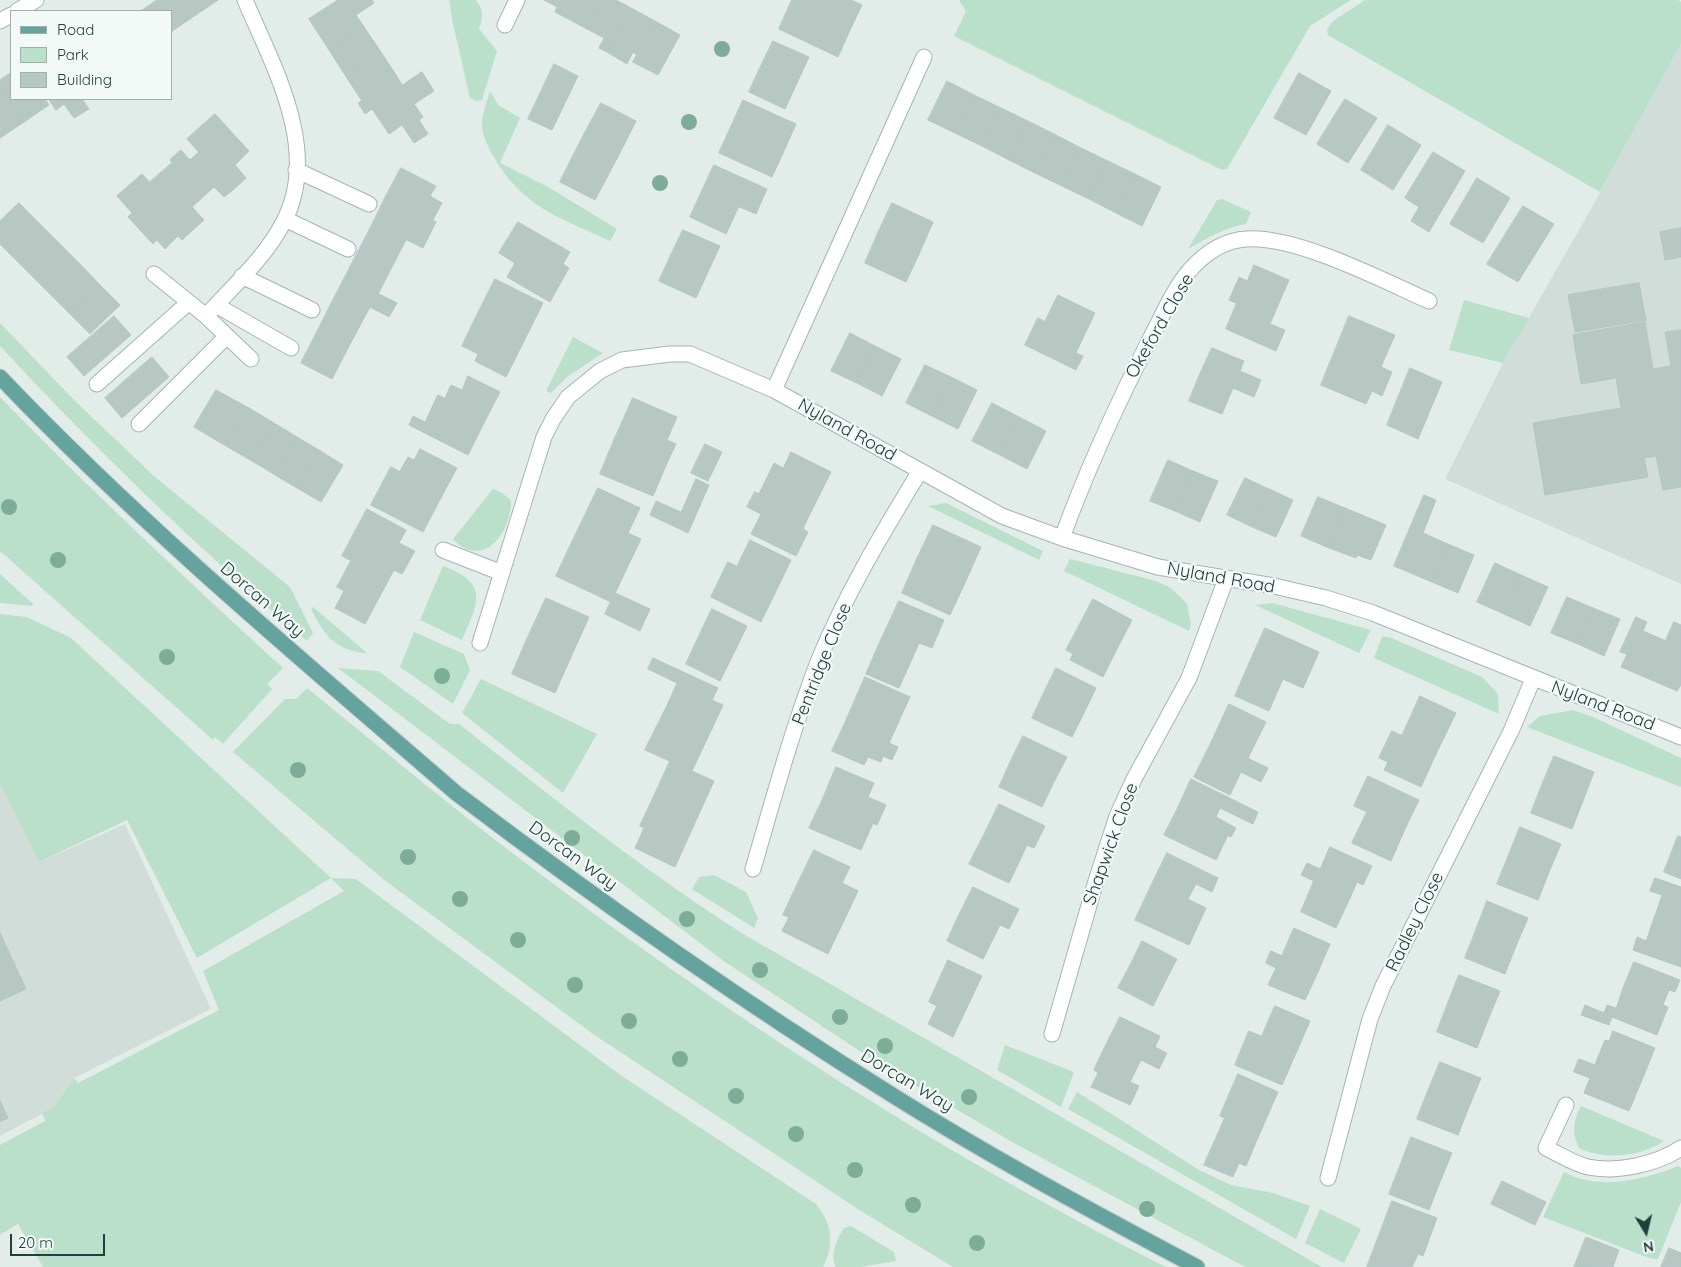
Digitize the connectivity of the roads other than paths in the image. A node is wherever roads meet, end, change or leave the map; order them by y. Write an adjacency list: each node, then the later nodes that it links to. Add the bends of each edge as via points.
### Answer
1 (36, 0): 4 (street)
2 (244, 0): 7 (street, via 284,90 297,146)
3 (517, 0): 5 (street)
4 (19, 10)
5 (505, 25)
6 (924, 57): 22 (street)
7 (296, 170): 8 (street); 9 (street)
8 (369, 204)
9 (285, 219): 10 (street); 12 (street, via 269,245)
10 (348, 249)
11 (154, 274): 14 (street)
12 (242, 276): 15 (street); 16 (street)
13 (1429, 301): 25 (street, Okeford Close, via 1352,267 1278,242 1234,240 1210,253 1198,262 1178,287 1136,366)
14 (188, 303): 15 (street); 21 (street)
15 (211, 310): 17 (street); 18 (street)
16 (312, 310)
17 (227, 336): 19 (street); 23 (street)
18 (291, 348)
19 (251, 359)
20 (0, 377): 37 (main road, Dorcan Way, via 174,548 456,793 503,828 752,1006 890,1094 1069,1198)
21 (97, 384)
22 (774, 390): 24 (street, Nyland Road); 27 (street, Nyland Road, via 690,354 622,360 600,371 568,397 544,437)
23 (139, 424)
24 (920, 471): 25 (street, Nyland Road, via 1002,516); 32 (street, Pentridge Close, via 870,553 819,661 790,744)
25 (1062, 538): 28 (street, Nyland Road, via 1158,567)
26 (443, 550): 27 (street)
27 (502, 573): 29 (street, Nyland Road)
28 (1226, 579): 30 (street, Nyland Road, via 1318,596 1373,613); 33 (street, Shapwick Close, via 1189,678 1134,779 1118,816)
29 (480, 643)
30 (1534, 679): 31 (street, Nyland Road); 36 (street, Radley Close, via 1370,1019)
31 (1681, 737)
32 (753, 869)
33 (1052, 1034)
34 (1566, 1105): 35 (street, via 1546,1148 1586,1167 1604,1169 1640,1164)
35 (1681, 1148)
36 (1328, 1178)
37 (1198, 1267)

